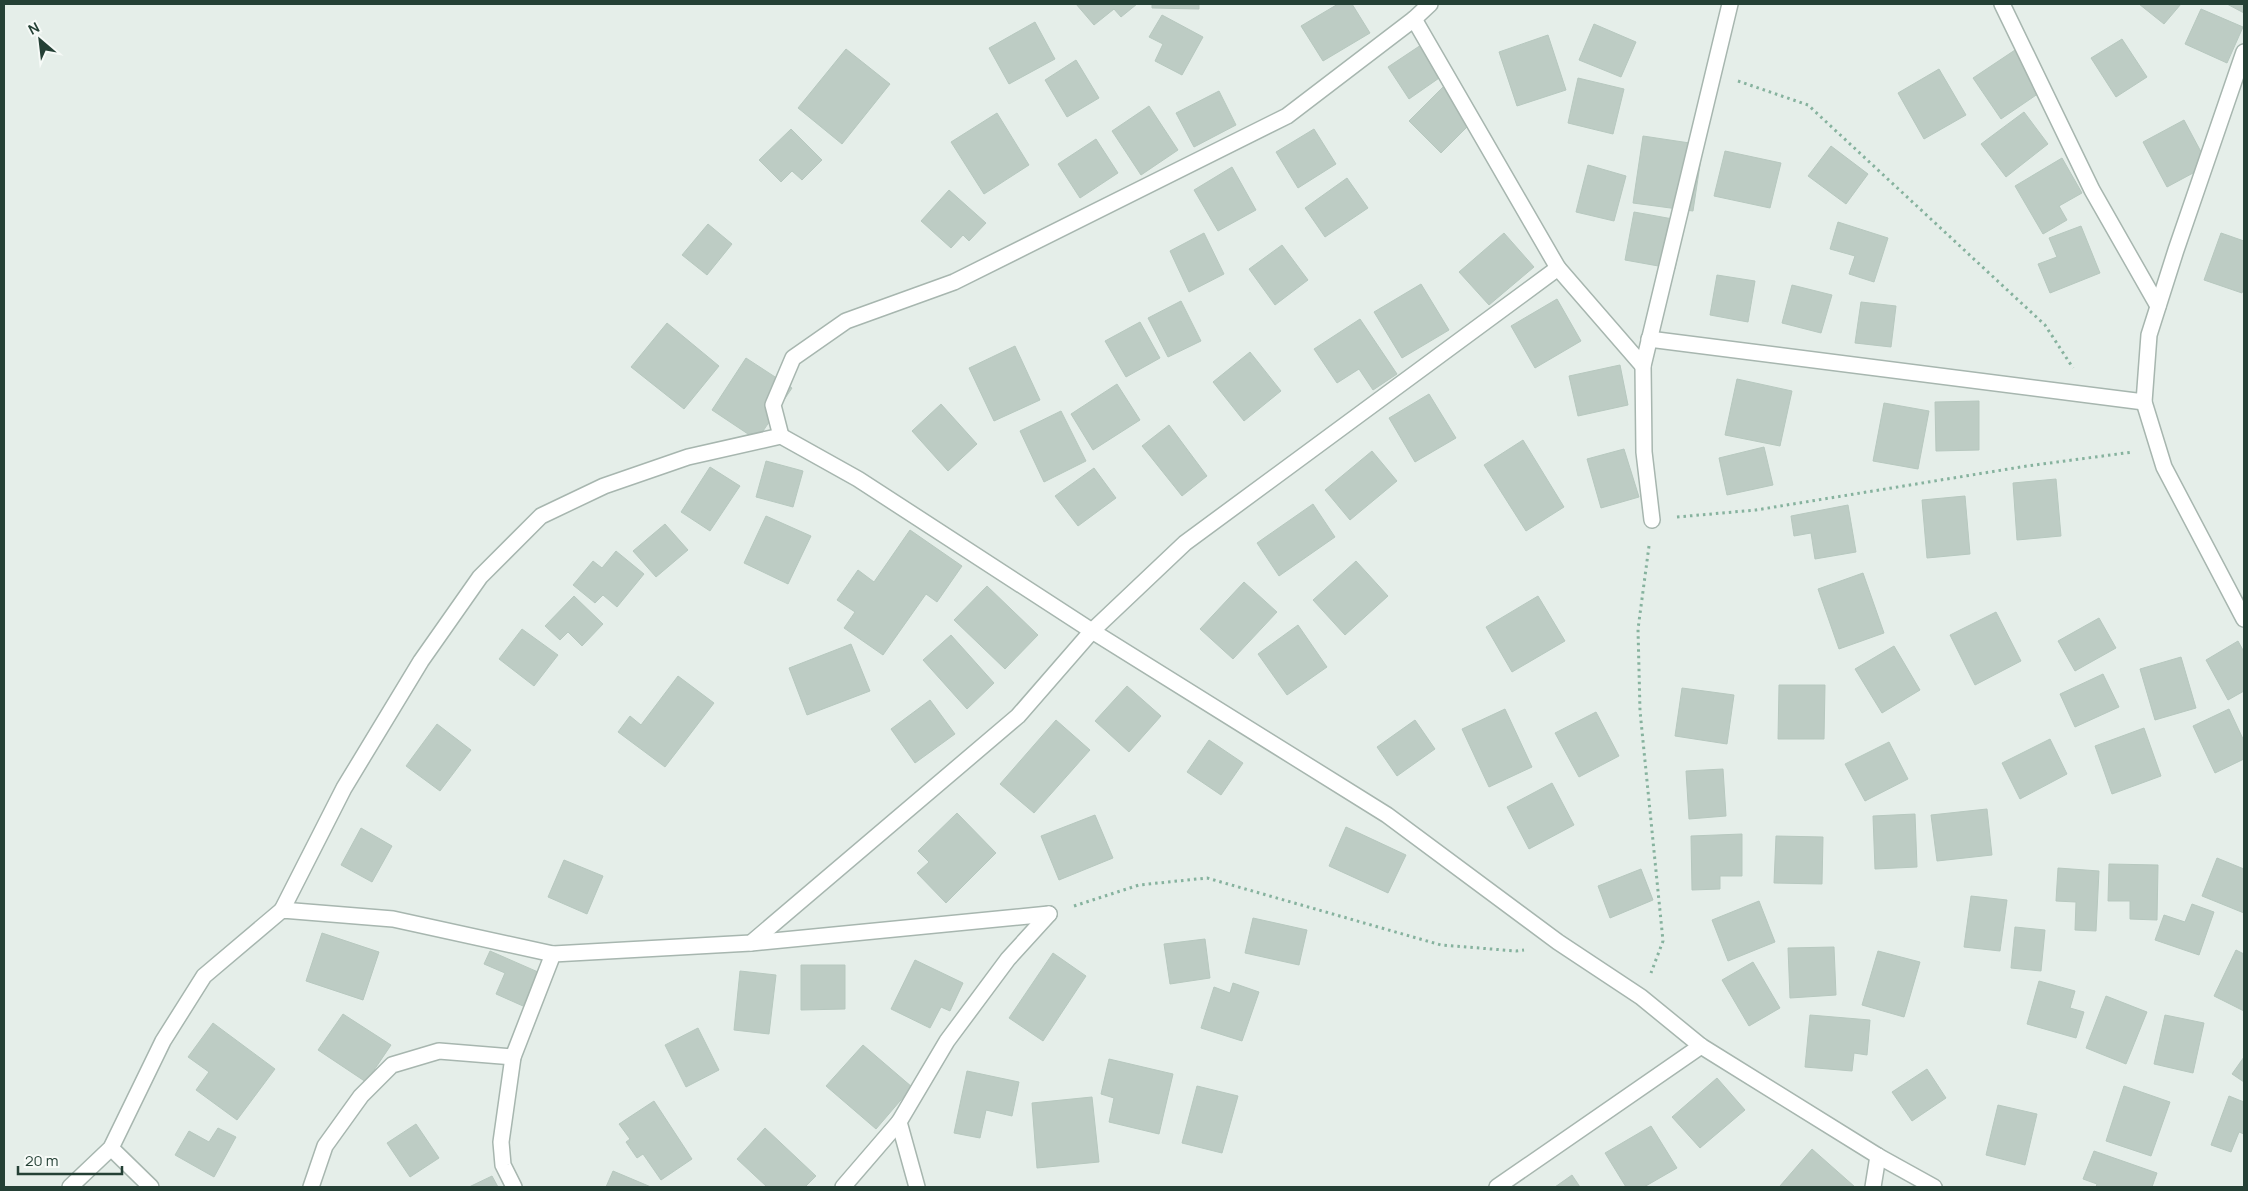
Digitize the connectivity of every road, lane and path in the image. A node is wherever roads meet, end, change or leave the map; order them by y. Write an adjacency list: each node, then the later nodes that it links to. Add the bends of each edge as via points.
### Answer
1 (1430, 4): 4 (street)
2 (1730, 4): 6 (street)
3 (2002, 4): 8 (street, via 2092,190)
4 (1414, 19): 7 (street); 13 (street, via 1287,116 954,282 846,321 793,358 773,405)
5 (2244, 52): 8 (street)
6 (1712, 72): 9 (street); 11 (path, via 1808,105 2046,325)
7 (1558, 268): 10 (street); 17 (street, via 1185,543)
8 (2158, 306): 12 (street, via 2149,335)
9 (1649, 339): 10 (street); 11 (street)
10 (1643, 366): 15 (street, via 1644,452)
11 (2091, 396): 12 (street)
12 (2144, 402): 14 (street)
13 (781, 436): 17 (street, via 858,479); 18 (street, via 688,457 604,486 541,516 480,577 422,661 344,788)
14 (2159, 449): 15 (path, via 2027,466 1756,510); 16 (street, via 2164,467)
15 (1652, 520): 23 (path, via 1638,629 1640,693 1663,941)
16 (2244, 619)
17 (1092, 631): 20 (street, via 1387,815); 21 (street, via 1018,716)
18 (282, 910): 22 (street, via 393,919); 27 (street, via 204,976 163,1041)
19 (1049, 914): 20 (path, via 1139,885 1207,878 1442,945 1516,951); 21 (street); 26 (street, via 1008,959 947,1041)
20 (1558, 942): 23 (street)
21 (751, 943): 22 (street)
22 (553, 954): 25 (street)
23 (1641, 997): 24 (street)
24 (1701, 1046): 28 (street); 35 (street)
25 (513, 1057): 31 (street, via 440,1051 392,1065 361,1096 325,1146); 32 (street, via 501,1142 503,1165)
26 (898, 1122): 33 (street); 34 (street)
27 (111, 1148): 29 (street); 30 (street)
28 (1878, 1156): 36 (street); 37 (street)
29 (70, 1187)
30 (152, 1187)
31 (311, 1187)
32 (514, 1187)
33 (843, 1187)
34 (917, 1187)
35 (1497, 1187)
36 (1873, 1187)
37 (1934, 1187)

